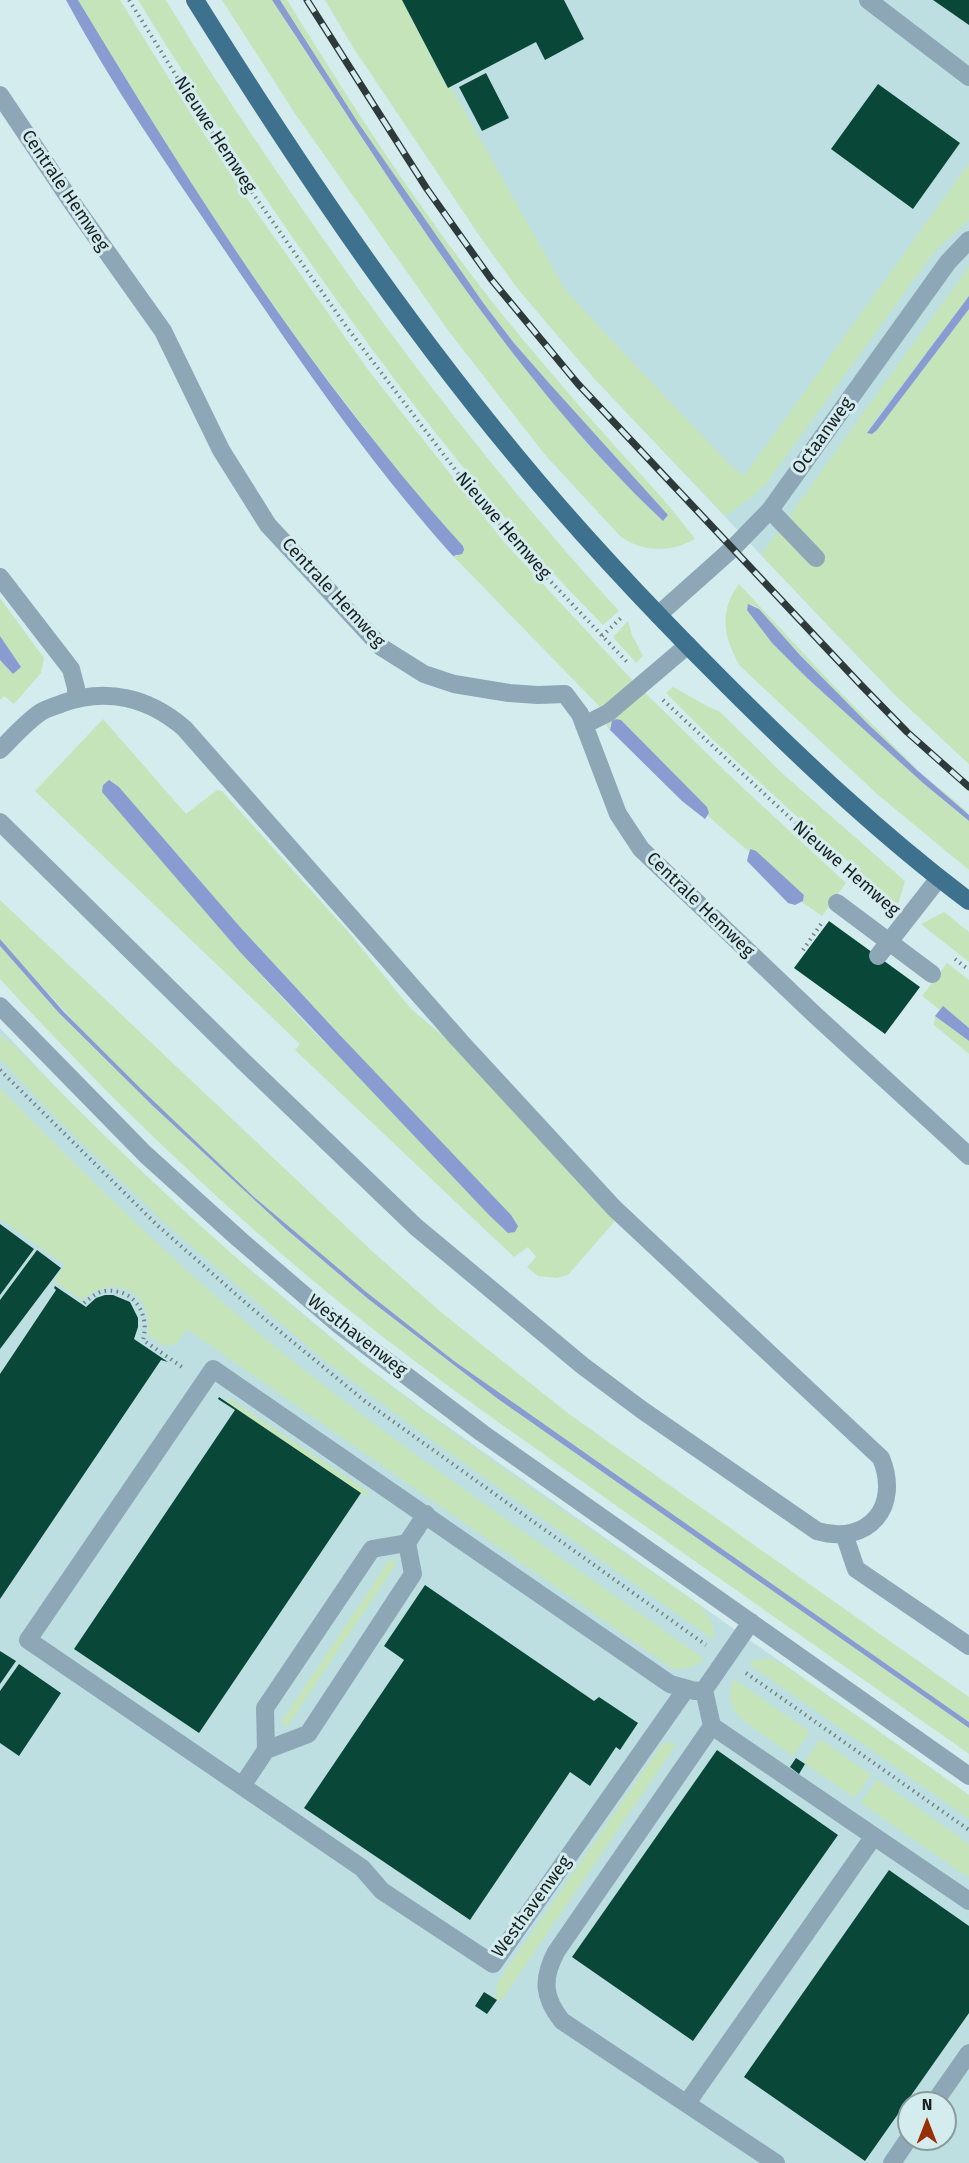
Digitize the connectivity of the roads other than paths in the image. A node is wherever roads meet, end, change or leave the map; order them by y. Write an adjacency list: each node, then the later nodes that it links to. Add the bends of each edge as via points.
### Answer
1 (195, 0): 9 (main road, via 273,125 454,379 574,525)
2 (868, 0): 3 (street)
3 (969, 77)
4 (0, 95): 12 (street, Centrale Hemweg, via 163,331 221,450 268,525 365,630 381,647 424,674 454,684 509,693 565,694)
5 (969, 240): 6 (street, Octaanweg, via 948,262)
6 (770, 510): 7 (street); 9 (street, Octaanweg)
7 (816, 558)
8 (0, 577): 11 (street, via 71,669)
9 (658, 615): 10 (main road)
10 (688, 645): 12 (street, via 608,713); 15 (main road, via 783,741)
11 (76, 699): 13 (street, via 42,711); 23 (street, via 132,699 156,708 184,728 614,1209 881,1458 889,1487 885,1502 868,1525)
12 (584, 725): 21 (street, Centrale Hemweg, via 618,814 641,849)
13 (0, 750)
14 (0, 822): 23 (street, via 416,1227 642,1410 806,1524 830,1534)
15 (939, 878): 16 (main road); 18 (street)
16 (969, 901)
17 (837, 903): 18 (street)
18 (883, 949): 19 (street)
19 (932, 974)
20 (0, 1006): 25 (street, Westhavenweg, via 145,1154 338,1324 482,1433)
21 (969, 1156)
22 (426, 1515): 24 (street); 27 (street, via 670,1684); 32 (street, Westhavenweg, via 213,1369 28,1640)
23 (844, 1534): 26 (street, via 856,1569)
24 (407, 1543): 30 (street, via 413,1574 308,1734); 30 (street, via 372,1549 265,1708)
25 (751, 1622): 28 (street); 31 (street, Westhavenweg)
26 (969, 1647)
27 (686, 1689): 28 (street); 32 (street, Westhavenweg, via 494,1964 382,1891 362,1868)
28 (704, 1690): 29 (street)
29 (712, 1726): 33 (street); 37 (street, via 556,1952 546,1980 547,1995 562,2021)
30 (267, 1750): 32 (street)
31 (969, 1776)
32 (242, 1786)
33 (874, 1836): 34 (street); 37 (street)
34 (969, 1901)
35 (969, 2053): 36 (street)
36 (942, 2091)
37 (687, 2103): 38 (street)
38 (776, 2163)

